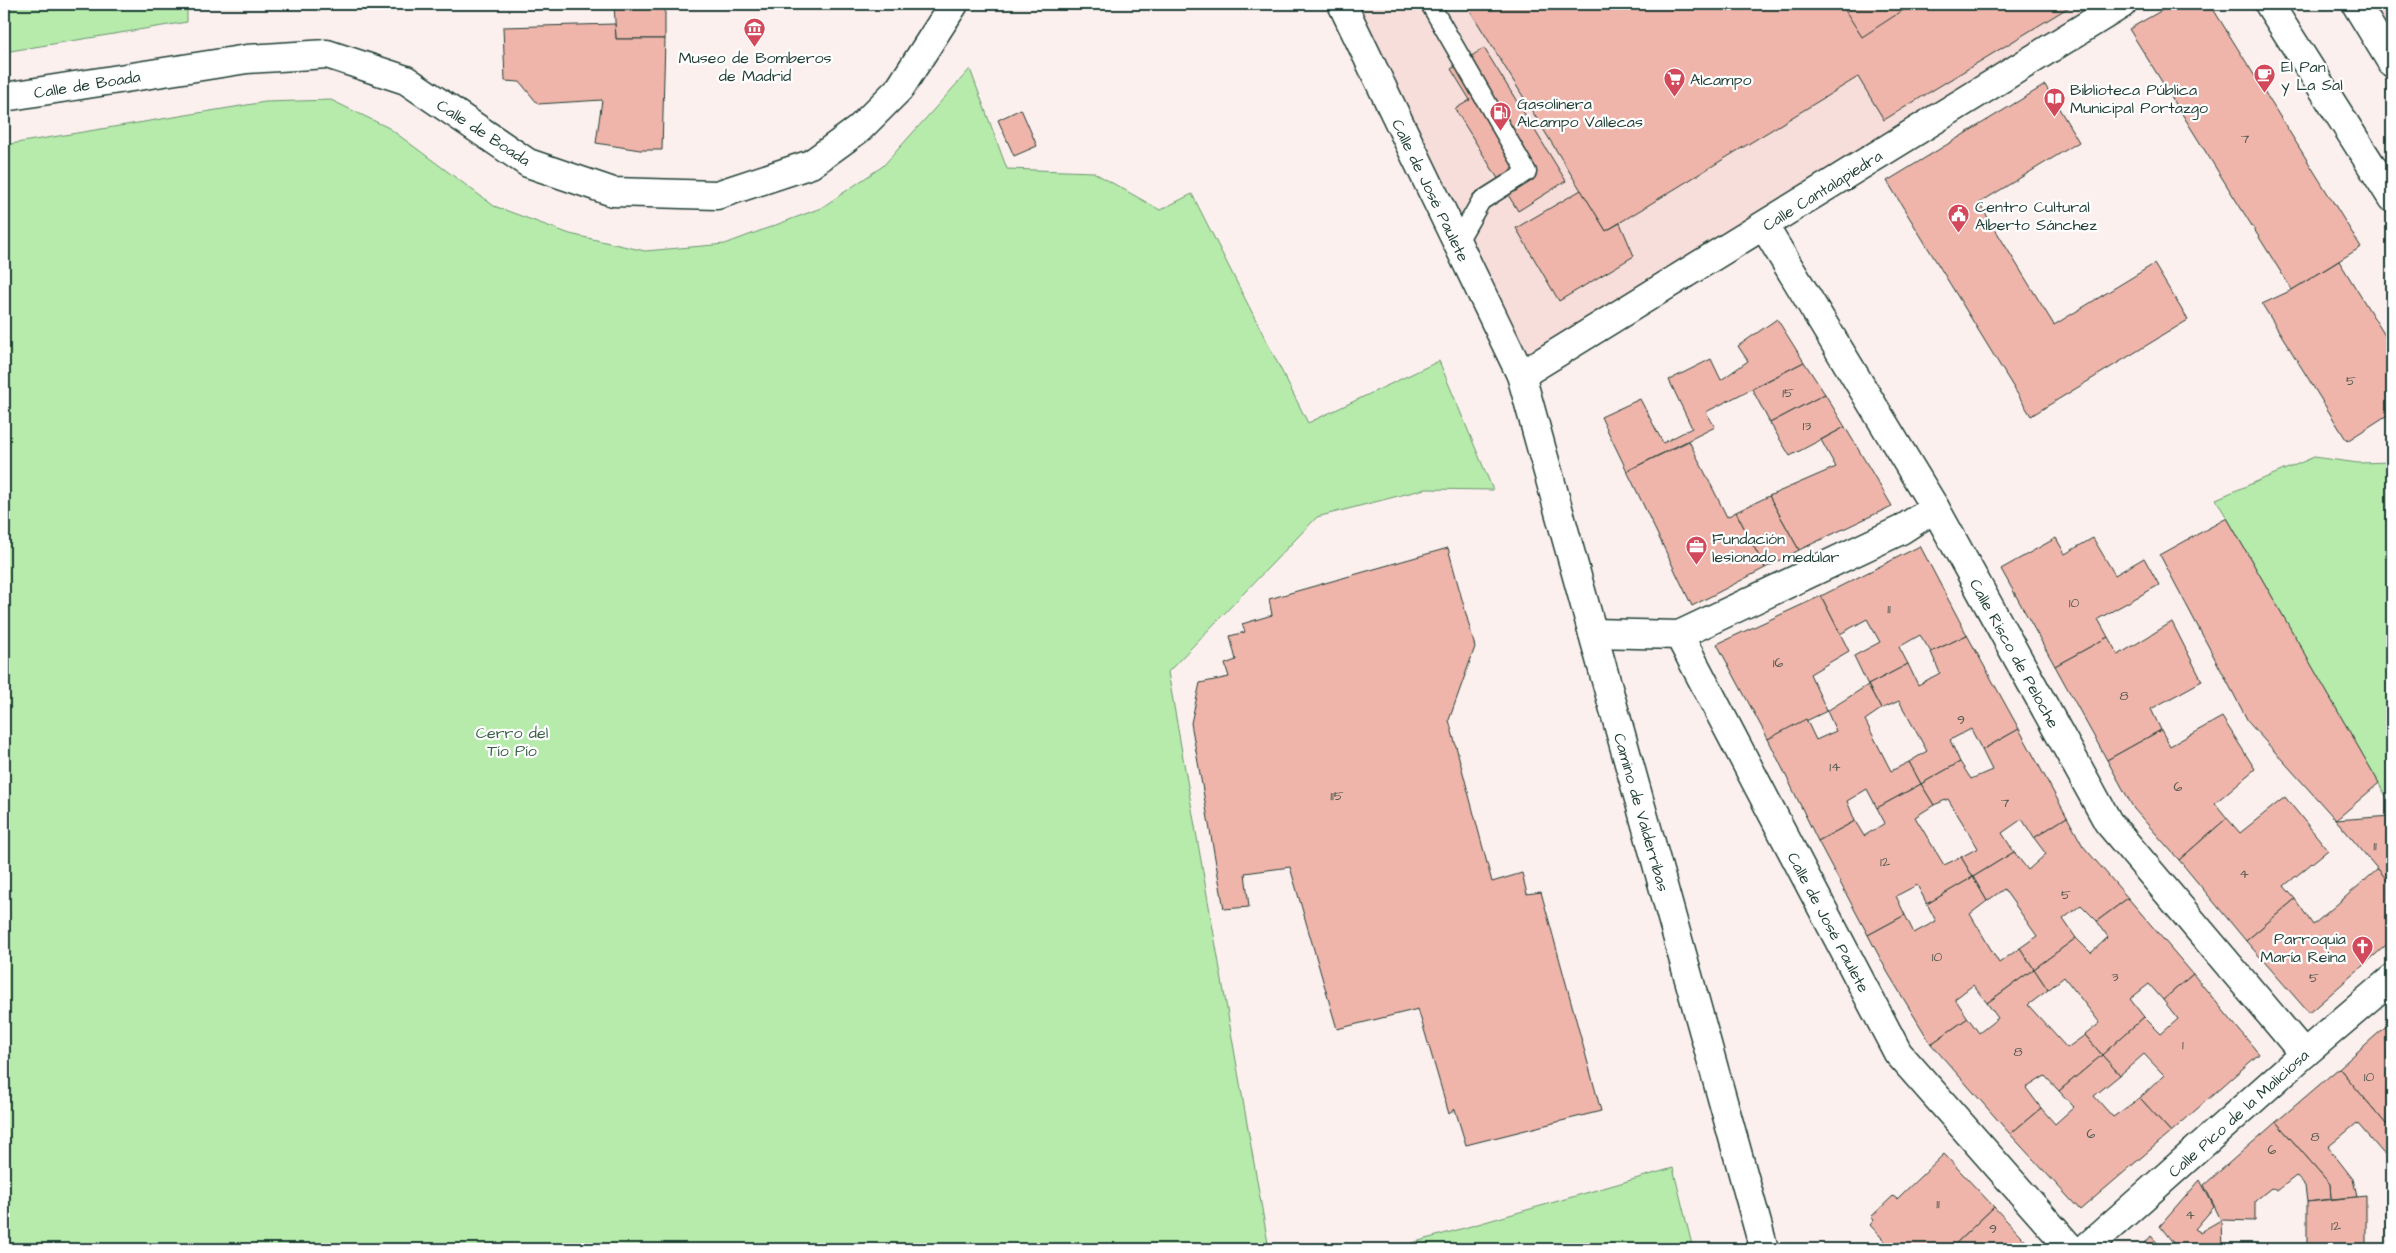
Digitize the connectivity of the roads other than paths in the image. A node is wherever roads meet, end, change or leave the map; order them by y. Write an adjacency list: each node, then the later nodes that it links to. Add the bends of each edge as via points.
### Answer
1 (954, 4): 8 (street, Calle de Boada, via 900,88 859,129 811,164 717,195 613,192 528,163 406,80 327,54 247,59)
2 (1430, 4): 11 (lane, via 1526,172 1480,201)
3 (2122, 4): 10 (street, Calle Cantalapiedra)
4 (2269, 4): 9 (street)
5 (2356, 4): 7 (street)
6 (1340, 6): 11 (street, Calle de José Paulete)
7 (2392, 64)
8 (4, 97)
9 (2392, 198)
10 (1764, 226): 12 (street, Calle Cantalapiedra); 13 (street, Calle Risco de Peloche)
11 (1457, 243): 12 (street, Calle de José Paulete)
12 (1521, 375): 14 (street, Camino de Valderribas)
13 (1935, 508): 15 (street, via 1901,530); 17 (street, Calle Risco de Peloche, via 2108,822)
14 (1593, 633): 15 (street); 18 (street, Camino de Valderribas)
15 (1679, 635): 19 (street, Calle de José Paulete, via 1898,1054)
16 (2392, 979): 17 (street, Calle Pico de la Maliciosa)
17 (2304, 1054): 20 (street, Calle Pico de la Maliciosa)
18 (1764, 1249)
19 (2070, 1249)
20 (2085, 1249)

